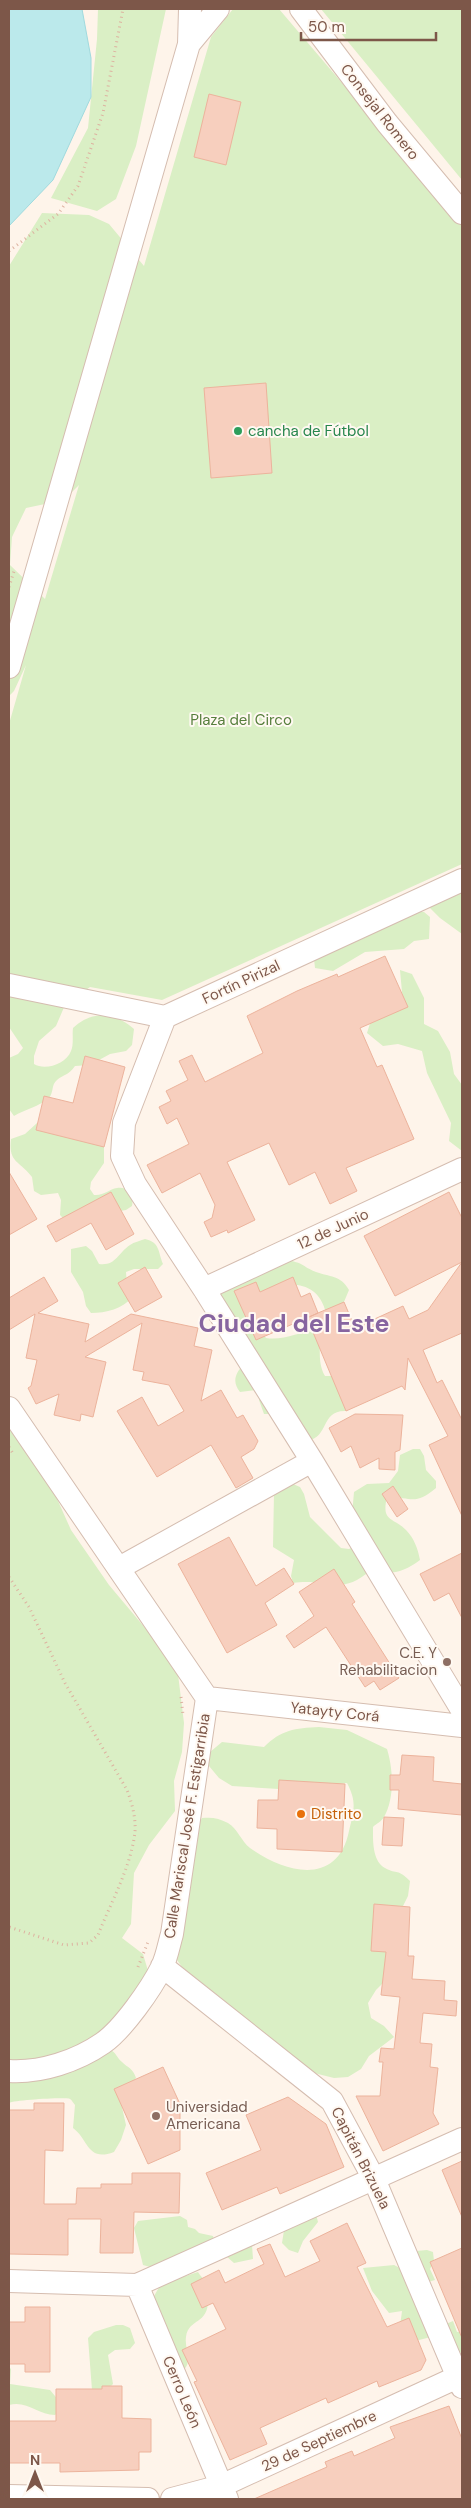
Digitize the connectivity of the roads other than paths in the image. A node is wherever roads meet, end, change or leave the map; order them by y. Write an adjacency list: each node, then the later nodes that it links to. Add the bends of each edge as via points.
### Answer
1 (190, 9): 4 (street)
2 (218, 9): 4 (street)
3 (301, 9): 5 (street, Consejal Romero, via 387,123)
4 (189, 44): 6 (street)
5 (462, 213)
6 (9, 666)
7 (462, 880): 9 (street, Fortín Pirizal)
8 (9, 986): 9 (street)
9 (165, 1017): 11 (street, via 124,1123 122,1156 135,1184)
10 (462, 1169): 11 (street, 12 de Junio)
11 (204, 1289): 13 (street)
12 (9, 1408): 14 (street)
13 (312, 1461): 14 (street); 16 (street)
14 (119, 1568): 15 (street)
15 (207, 1698): 17 (street, Yatayty Corá); 18 (street, Calle Mariscal José F. Estigarribia, via 172,1934)
16 (462, 1710)
17 (462, 1726)
18 (162, 1966): 19 (street, Calle Mariscal José F. Estigarribia, via 137,2007 104,2042 68,2062 20,2072); 21 (street, Capitán Brizuela, via 332,2101)
19 (9, 2071)
20 (462, 2138): 21 (street)
21 (374, 2180): 23 (street); 24 (street, Capitán Brizuela)
22 (9, 2281): 23 (street)
23 (137, 2285): 25 (street, Cerro León)
24 (461, 2380): 25 (street, 29 de Septiembre)
25 (224, 2493): 28 (street, 29 de Septiembre)
26 (9, 2496): 27 (street)
27 (148, 2499)
28 (172, 2499)

